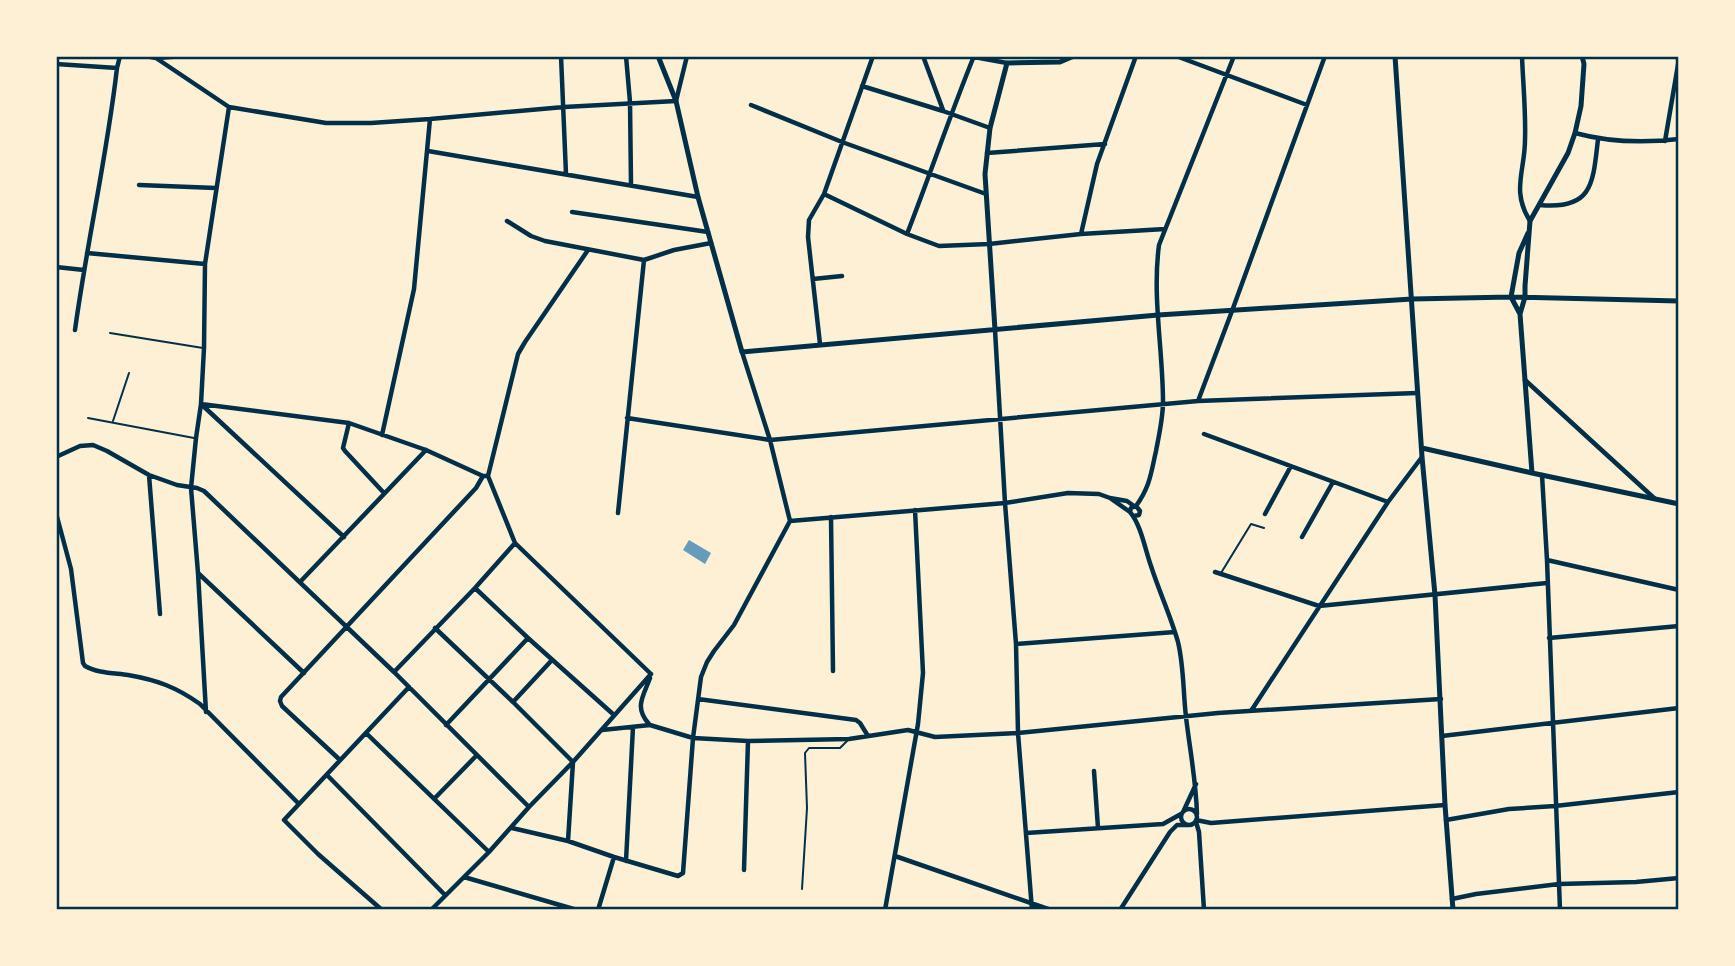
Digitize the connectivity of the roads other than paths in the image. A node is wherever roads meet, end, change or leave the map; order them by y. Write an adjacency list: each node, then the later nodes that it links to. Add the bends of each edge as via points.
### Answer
1 (120, 56): 23 (street)
2 (145, 56): 19 (street)
3 (184, 56): 19 (street)
4 (562, 56): 31 (street)
5 (626, 56): 27 (street)
6 (658, 56): 26 (street)
7 (687, 56): 26 (street)
8 (873, 56): 25 (street)
9 (923, 56): 32 (street)
10 (973, 56): 21 (street); 33 (street)
11 (1074, 56): 21 (street, via 1060,62)
12 (1136, 56): 41 (street)
13 (1176, 56): 24 (street)
14 (1234, 56): 24 (street)
15 (1325, 56): 29 (street)
16 (1522, 56): 55 (street, via 1525,142 1520,194)
17 (1582, 56): 36 (street)
18 (1394, 57): 73 (street)
19 (156, 58): 30 (street)
20 (1679, 59): 39 (street)
21 (1007, 63): 35 (street)
22 (56, 64): 23 (street)
23 (117, 68): 64 (street)
24 (1226, 76): 29 (street); 56 (street)
25 (862, 86): 32 (street); 40 (street)
26 (676, 101): 27 (street); 51 (street)
27 (630, 102): 31 (street); 46 (street)
28 (751, 105): 40 (street)
29 (1307, 105): 75 (street)
30 (229, 107): 34 (street, via 326,123); 48 (street)
31 (564, 107): 34 (street); 44 (street)
32 (943, 111): 33 (street)
33 (950, 114): 35 (street); 45 (street)
34 (430, 119): 42 (street)
35 (990, 128): 43 (street)
36 (1576, 133): 37 (street); 52 (street)
37 (1598, 139): 39 (street); 52 (street, via 1585,195 1566,205)
38 (1679, 139): 39 (street)
39 (1665, 141)
40 (842, 142): 45 (street); 49 (street)
41 (1105, 144): 43 (street); 60 (street)
42 (428, 151): 44 (street); 96 (street, via 414,289)
43 (987, 153): 50 (street)
44 (566, 174): 46 (street)
45 (931, 174): 50 (street); 59 (street)
46 (631, 184): 51 (street)
47 (139, 185): 48 (street)
48 (216, 188): 66 (street)
49 (824, 194): 59 (street); 70 (street, via 809,220)
50 (987, 194): 62 (street)
51 (698, 197): 57 (street)
52 (1540, 205): 55 (street)
53 (572, 212): 57 (street)
54 (507, 221): 63 (street, via 531,236)
55 (1530, 221): 58 (street)
56 (1165, 229): 60 (street); 77 (street, via 1157,263)
57 (708, 232): 61 (street)
58 (1529, 232): 71 (street, via 1519,253); 72 (street)
59 (907, 234): 62 (street, via 939,246)
60 (1081, 234): 62 (street)
61 (711, 243): 65 (street); 83 (street)
62 (989, 244): 79 (street)
63 (588, 250): 65 (street); 107 (street, via 518,354)
64 (87, 253): 66 (street); 68 (street)
65 (643, 260): 91 (street)
66 (205, 264): 82 (street)
67 (56, 267): 68 (street)
68 (83, 270): 78 (street)
69 (842, 276): 70 (street)
70 (813, 279): 81 (street)
71 (1511, 297): 72 (street); 73 (street); 76 (street)
72 (1525, 297): 74 (street); 76 (street)
73 (1412, 299): 75 (street); 86 (street)
74 (1679, 301)
75 (1232, 311): 77 (street); 87 (street)
76 (1520, 314): 85 (street)
77 (1158, 315): 79 (street); 89 (street)
78 (75, 330)
79 (995, 330): 81 (street); 92 (street)
80 (110, 333): 82 (lane)
81 (820, 344): 83 (street)
82 (204, 348): 88 (street)
83 (742, 352): 98 (street)
84 (129, 373): 93 (lane)
85 (1525, 380): 104 (street); 111 (street)
86 (1417, 393): 87 (street); 99 (street)
87 (1198, 401): 89 (street)
88 (201, 404): 94 (street); 97 (street); 123 (street)
89 (1163, 404): 92 (street); 116 (street, via 1148,487)
90 (88, 418): 93 (lane)
91 (626, 418): 98 (street); 118 (street)
92 (1000, 418): 98 (street); 113 (street)
93 (113, 422): 97 (lane)
94 (349, 423): 96 (street); 110 (street, via 345,451)
95 (1204, 434): 103 (street)
96 (382, 435): 100 (street)
97 (195, 438): 109 (street)
98 (770, 440): 121 (street)
99 (1422, 449): 102 (street); 104 (street)
100 (426, 450): 107 (street); 110 (street)
101 (56, 457): 105 (street, via 93,445)
102 (1422, 457): 112 (street); 133 (street)
103 (1291, 466): 108 (street); 119 (street)
104 (1532, 473): 106 (street)
105 (149, 475): 109 (street); 135 (street)
106 (1542, 475): 111 (street); 126 (street)
107 (486, 476): 125 (street); 137 (street)
108 (1333, 482): 112 (street); 124 (street)
109 (191, 488): 127 (street); 129 (street, via 204,492)
110 (384, 493): 123 (street)
111 (1654, 498): 114 (street)
112 (1388, 502): 134 (street)
113 (1005, 503): 115 (street); 116 (street, via 1068,493 1099,494); 142 (street)
114 (1679, 504)
115 (915, 510): 120 (street); 163 (street, via 923,673)
116 (1136, 511): 139 (street)
117 (56, 513): 154 (street, via 71,569 85,666 174,687)
118 (618, 513)
119 (1265, 514)
120 (831, 517): 121 (street); 144 (street)
121 (790, 521): 150 (street, via 734,625 707,662)
122 (1264, 528): 128 (lane, via 1251,524)
123 (344, 537): 129 (street)
124 (1302, 537)
125 (515, 543): 131 (street); 147 (street)
126 (1547, 560): 130 (street); 132 (street)
127 (198, 573): 146 (street); 154 (street)
128 (1218, 573): 134 (street)
129 (300, 582): 137 (street)
130 (1547, 583): 133 (street); 141 (street)
131 (475, 588): 138 (street); 140 (street)
132 (1679, 590)
133 (1435, 594): 134 (street); 151 (street)
134 (1319, 606): 155 (street)
135 (160, 614)
136 (1679, 626): 141 (street)
137 (346, 628): 145 (street); 146 (street)
138 (435, 628): 145 (street); 148 (street)
139 (1175, 632): 142 (street); 157 (street)
140 (528, 638): 143 (street); 148 (street)
141 (1549, 638): 158 (street)
142 (1016, 644): 165 (street)
143 (552, 660): 152 (street); 156 (street)
144 (833, 671)
145 (394, 672): 149 (street)
146 (304, 673): 172 (street, via 282,696 282,706)
147 (651, 674): 156 (street); 160 (street, via 640,706)
148 (489, 679): 152 (street); 159 (street)
149 (409, 687): 159 (street); 164 (street)
150 (698, 699): 166 (street, via 856,720); 168 (street)
151 (1441, 699): 155 (street); 167 (street)
152 (513, 702): 173 (street)
153 (1679, 708): 158 (street)
154 (206, 712): 179 (street)
155 (1251, 712): 157 (street)
156 (614, 715): 162 (street)
157 (1186, 716): 165 (street); 176 (street)
158 (1553, 723): 167 (street); 181 (street)
159 (446, 725): 171 (street)
160 (650, 725): 161 (street); 168 (street)
161 (633, 727): 162 (street); 194 (street)
162 (602, 730): 173 (street)
163 (916, 732): 165 (street, via 935,737); 166 (street); 192 (street)
164 (366, 733): 172 (street); 178 (street)
165 (1018, 733): 189 (street)
166 (867, 736): 169 (street)
167 (1442, 736): 180 (street)
168 (693, 738): 170 (street); 194 (street, via 685,869 678,876)
169 (849, 739): 170 (street); 199 (lane, via 840,748 809,748 805,753)
170 (748, 741): 195 (street)
171 (477, 755): 178 (street); 182 (street)
172 (340, 760): 175 (street)
173 (573, 762): 182 (street); 190 (street)
174 (1094, 771): 187 (street)
175 (327, 775): 179 (street); 200 (street)
176 (1196, 783): 183 (street); 185 (street)
177 (1679, 792): 181 (street)
178 (434, 799): 191 (street)
179 (299, 804): 203 (street, via 284,820)
180 (1445, 805): 184 (street); 185 (street)
181 (1555, 806): 184 (street); 198 (street)
182 (529, 807): 186 (street)
183 (1182, 812): 185 (street, via 1182,821); 185 (street, via 1195,811); 188 (street)
184 (1446, 820): 201 (street)
185 (1194, 821): 188 (street); 211 (street, via 1199,832)
186 (512, 828): 190 (street); 191 (street)
187 (1098, 828): 188 (street); 189 (street)
188 (1167, 828): 210 (street)
189 (1026, 833): 202 (street)
190 (568, 841): 193 (street)
191 (489, 852): 196 (street)
192 (895, 856): 202 (street); 207 (street)
193 (614, 858): 194 (street); 206 (street)
194 (626, 861)
195 (744, 870)
196 (463, 877): 200 (street); 205 (street)
197 (1679, 878): 198 (street)
198 (1559, 884): 201 (street); 213 (street)
199 (802, 889)
200 (445, 895): 204 (street)
201 (1452, 899): 212 (street)
202 (1031, 903): 208 (street); 209 (street)
203 (382, 910)
204 (431, 910)
205 (577, 910)
206 (598, 910)
207 (884, 910)
208 (1032, 910)
209 (1051, 910)
210 (1120, 910)
211 (1204, 910)
212 (1452, 910)
213 (1560, 910)

